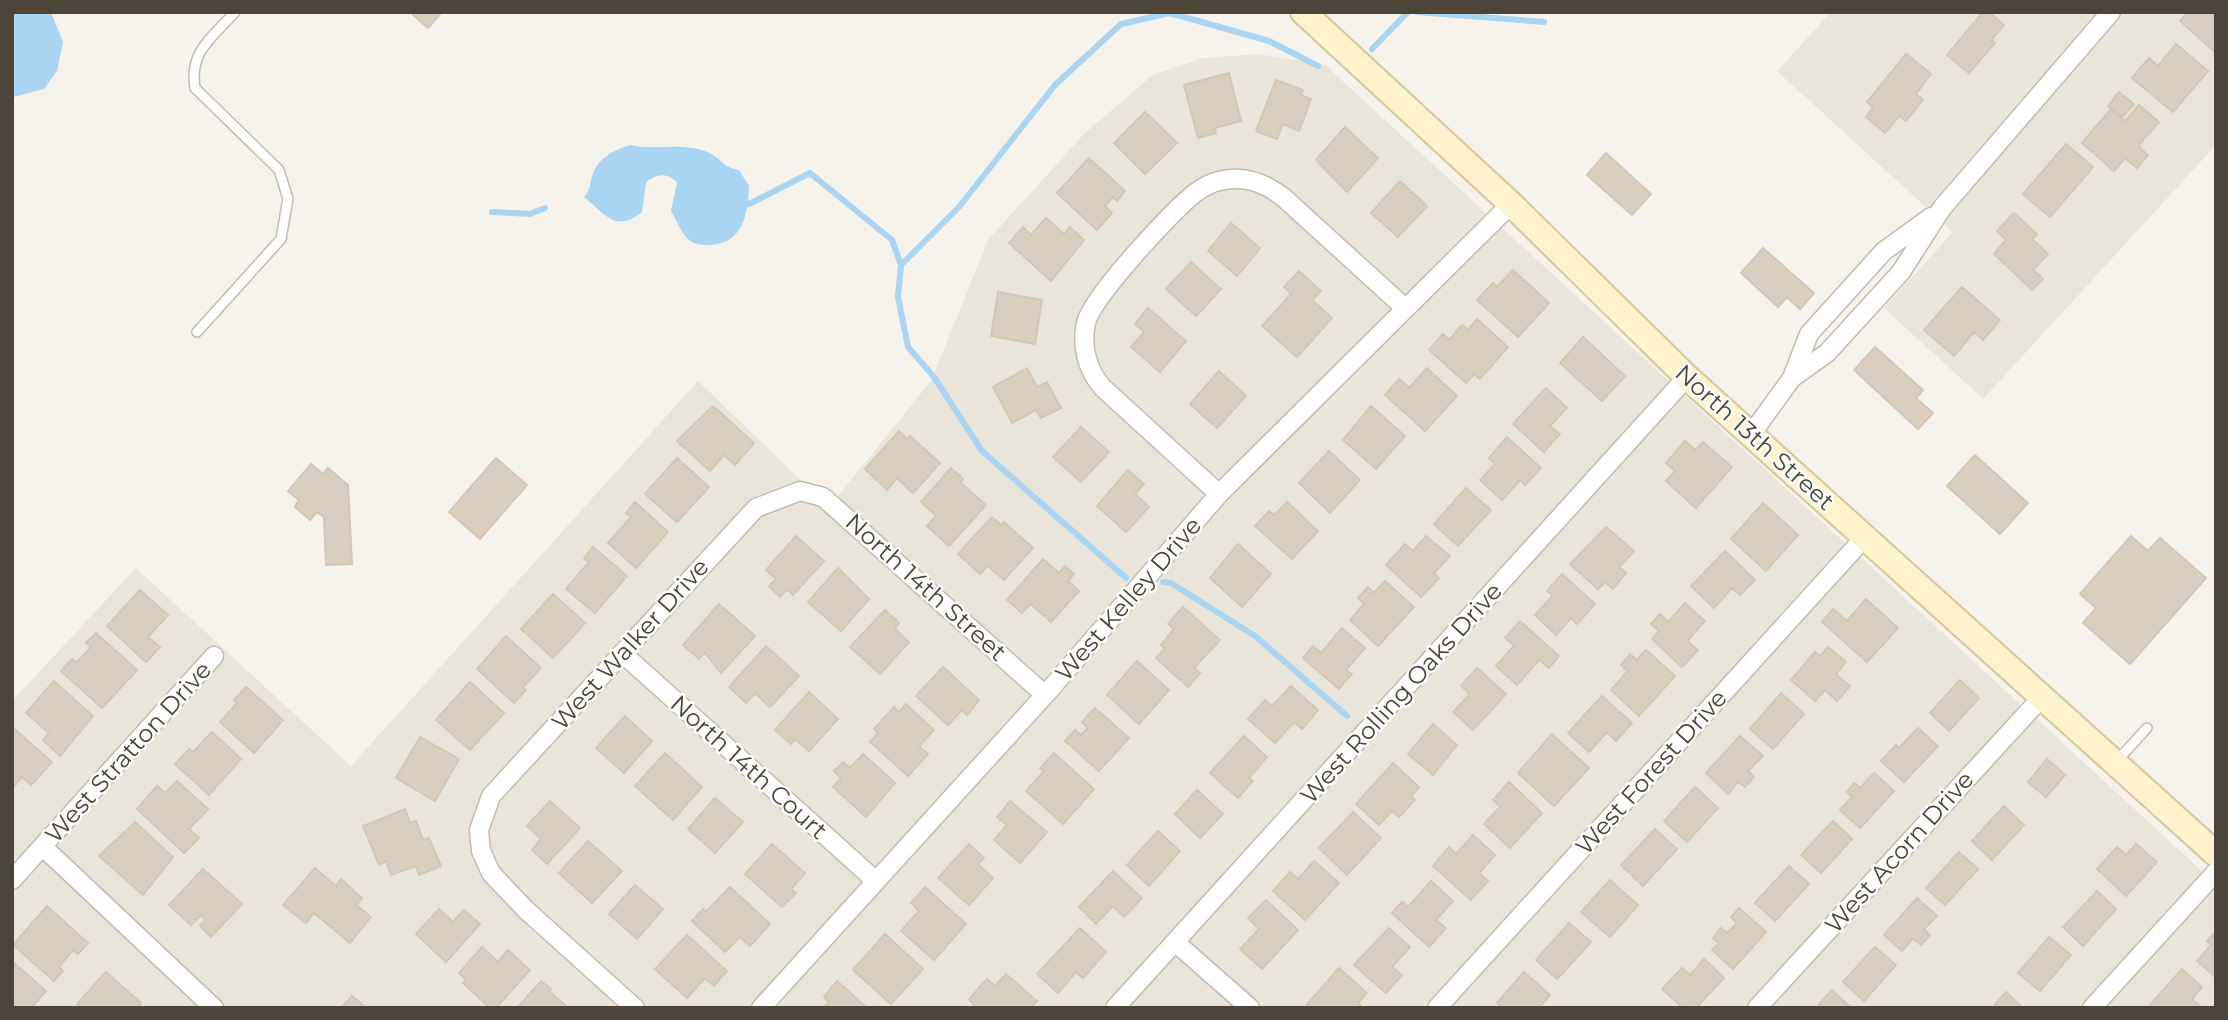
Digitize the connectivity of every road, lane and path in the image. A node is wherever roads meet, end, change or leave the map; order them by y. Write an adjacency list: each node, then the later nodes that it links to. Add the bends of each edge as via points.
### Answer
1 (235, 12): 7 (lane, via 195,57 195,88 279,170 288,199 281,239)
2 (1303, 12): 4 (street, North 13th Street)
3 (2111, 12): 5 (street)
4 (1511, 204): 6 (street, West Kelley Drive); 8 (street, North 13th Street)
5 (1942, 208): 9 (street, via 1900,272 1827,353); 9 (street, via 1884,251 1810,334)
6 (1405, 308): 12 (street, West Kelley Drive); 12 (street, via 1283,197 1256,181 1234,178 1194,194 1106,289 1087,322 1085,345 1090,369 1102,388)
7 (197, 332)
8 (1687, 377): 10 (street, North 13th Street); 25 (street, West Rolling Oaks Drive)
9 (1792, 378): 10 (street)
10 (1752, 433): 13 (street, North 13th Street)
11 (800, 491): 14 (street, West Walker Drive, via 766,502 746,517); 16 (street, North 14th Street, via 823,497 844,513)
12 (1219, 494): 16 (street, West Kelley Drive)
13 (1865, 537): 17 (street, North 13th Street); 31 (street, West Forest Drive)
14 (622, 653): 24 (street, North 14th Court); 27 (street, West Walker Drive, via 491,796 481,821 481,851 491,873 525,909)
15 (214, 656): 20 (street, West Stratton Drive)
16 (1045, 695): 24 (street, West Kelley Drive)
17 (2042, 696): 19 (street, North 13th Street); 32 (street, West Acorn Drive)
18 (2147, 728): 19 (lane)
19 (2115, 764): 21 (street, North 13th Street)
20 (43, 846): 23 (street, West Stratton Drive); 26 (street)
21 (2216, 854)
22 (2216, 872): 33 (street)
23 (12, 880)
24 (876, 881): 28 (street, West Kelley Drive)
25 (1175, 942): 29 (street, West Rolling Oaks Drive); 30 (street)
26 (214, 1008)
27 (635, 1008)
28 (761, 1008)
29 (1115, 1008)
30 (1250, 1008)
31 (1437, 1008)
32 (1757, 1008)
33 (2092, 1008)

